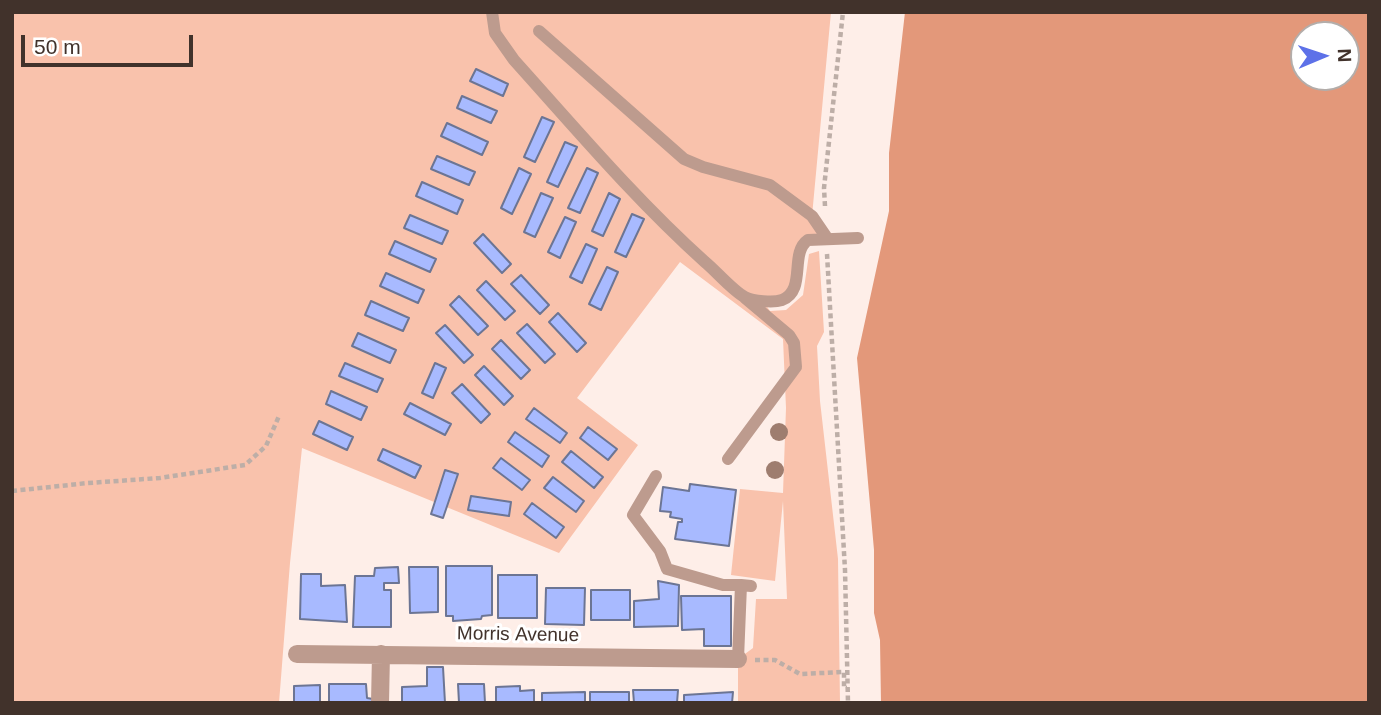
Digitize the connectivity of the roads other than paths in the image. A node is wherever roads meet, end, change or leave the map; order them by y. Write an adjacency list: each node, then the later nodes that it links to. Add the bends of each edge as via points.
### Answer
1 (492, 12): 5 (lane, via 495,33 514,60 671,230)
2 (539, 31): 3 (lane, via 684,159 771,185 812,216)
3 (827, 238): 4 (lane); 5 (lane, via 803,243 795,287 784,299)
4 (858, 239)
5 (745, 298): 6 (lane, via 789,335 796,367)
6 (728, 459)
7 (656, 476): 10 (lane, via 633,515 660,551 667,569 723,585 746,586)
8 (297, 654): 9 (street, Morris Avenue)
9 (381, 654): 10 (street, Morris Avenue); 11 (street)
10 (738, 659)
11 (380, 703)

